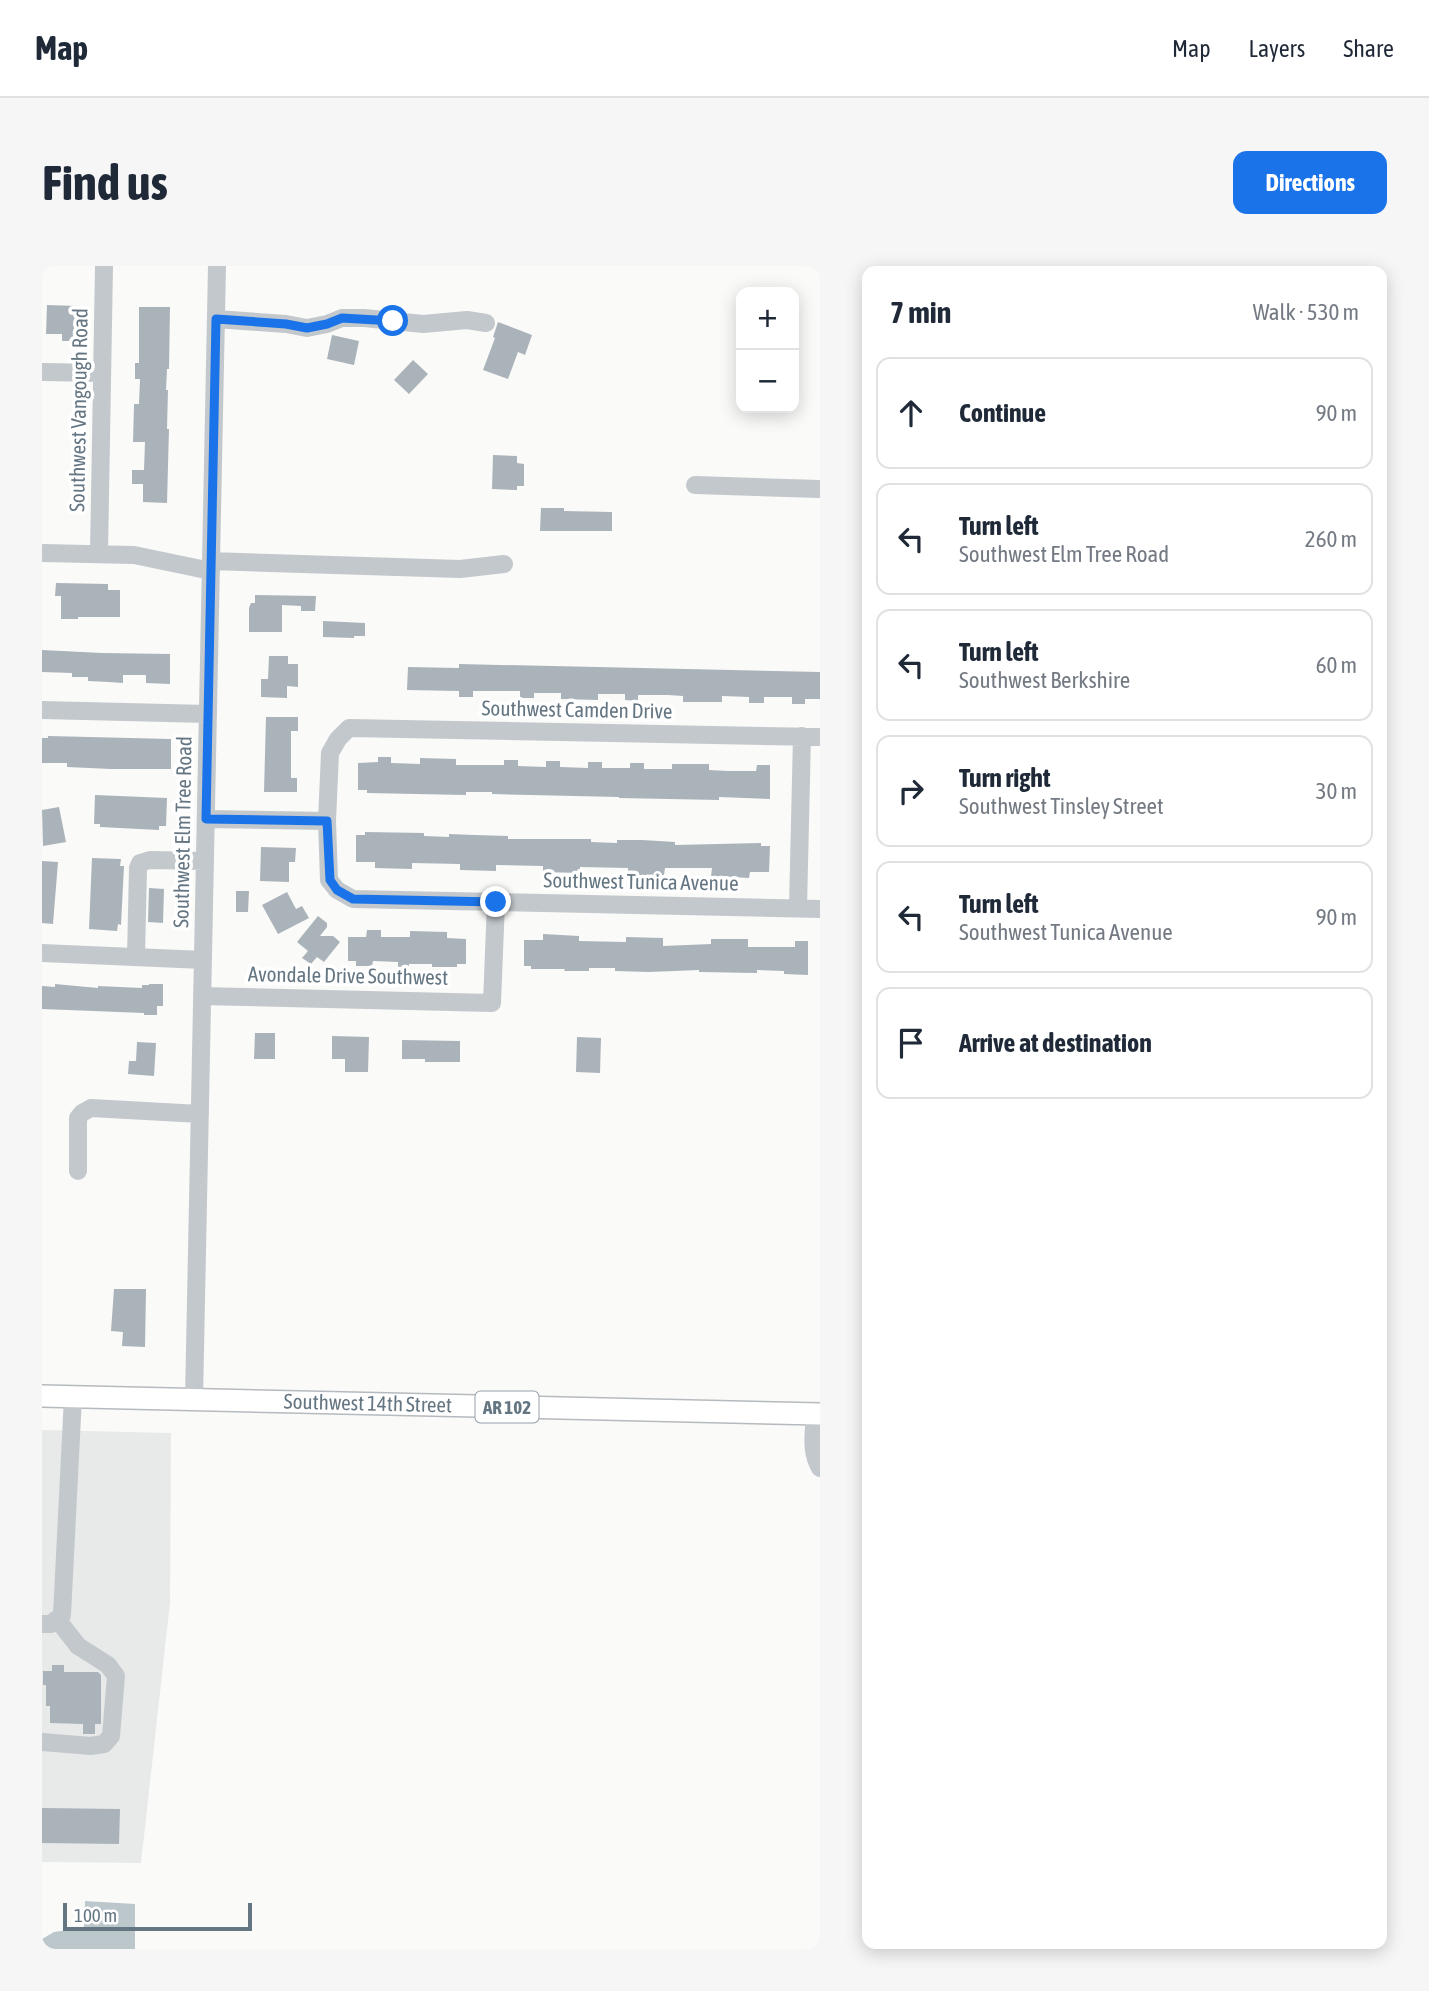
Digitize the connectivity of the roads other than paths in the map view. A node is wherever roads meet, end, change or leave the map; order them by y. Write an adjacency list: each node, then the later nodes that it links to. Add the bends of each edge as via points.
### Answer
1 (104, 266): 6 (street, Southwest Vangough Road)
2 (217, 266): 3 (street, Southwest Elm Tree Road)
3 (216, 319): 4 (street, via 307,328 342,318); 12 (street, Southwest Elm Tree Road)
4 (486, 323)
5 (42, 372): 6 (street)
6 (102, 373): 10 (street, Southwest Vangough Road)
7 (695, 485): 8 (street)
8 (820, 489)
9 (42, 553): 10 (street)
10 (99, 554): 12 (street)
11 (504, 564): 12 (street, via 460,569)
12 (211, 566): 14 (street, Southwest Elm Tree Road)
13 (42, 710): 14 (street)
14 (208, 715): 17 (street, Southwest Elm Tree Road)
15 (802, 737): 16 (street, Southwest Camden Drive); 18 (street, Southwest Camden Drive, via 349,728 330,753); 21 (street)
16 (820, 737)
17 (206, 819): 18 (street); 19 (street, Southwest Elm Tree Road)
18 (327, 821): 20 (street, Southwest Tunica Avenue, via 330,880 353,899)
19 (205, 861): 24 (street, via 141,863); 25 (street, Southwest Elm Tree Road)
20 (496, 902): 21 (street, Southwest Tunica Avenue); 26 (street, Avondale Drive Southwest, via 492,1003)
21 (799, 908): 22 (street, Southwest Tunica Avenue)
22 (820, 909)
23 (42, 953): 24 (street)
24 (136, 957): 25 (street)
25 (203, 960): 26 (street, Southwest Elm Tree Road)
26 (202, 996): 27 (street, Southwest Elm Tree Road)
27 (200, 1114): 28 (street, via 91,1108 78,1118); 31 (street, Southwest Elm Tree Road)
28 (78, 1171)
29 (42, 1396): 30 (main road, Southwest 14th Street / AR 102)
30 (73, 1397): 31 (main road, Southwest 14th Street / AR 102); 34 (street, via 64,1598 62,1615)
31 (194, 1399): 32 (main road, Southwest 14th Street / AR 102)
32 (817, 1414): 33 (street, via 813,1449)
33 (820, 1468)
34 (49, 1622): 35 (street, via 108,1665 116,1676 111,1736 104,1744)
35 (42, 1742)

